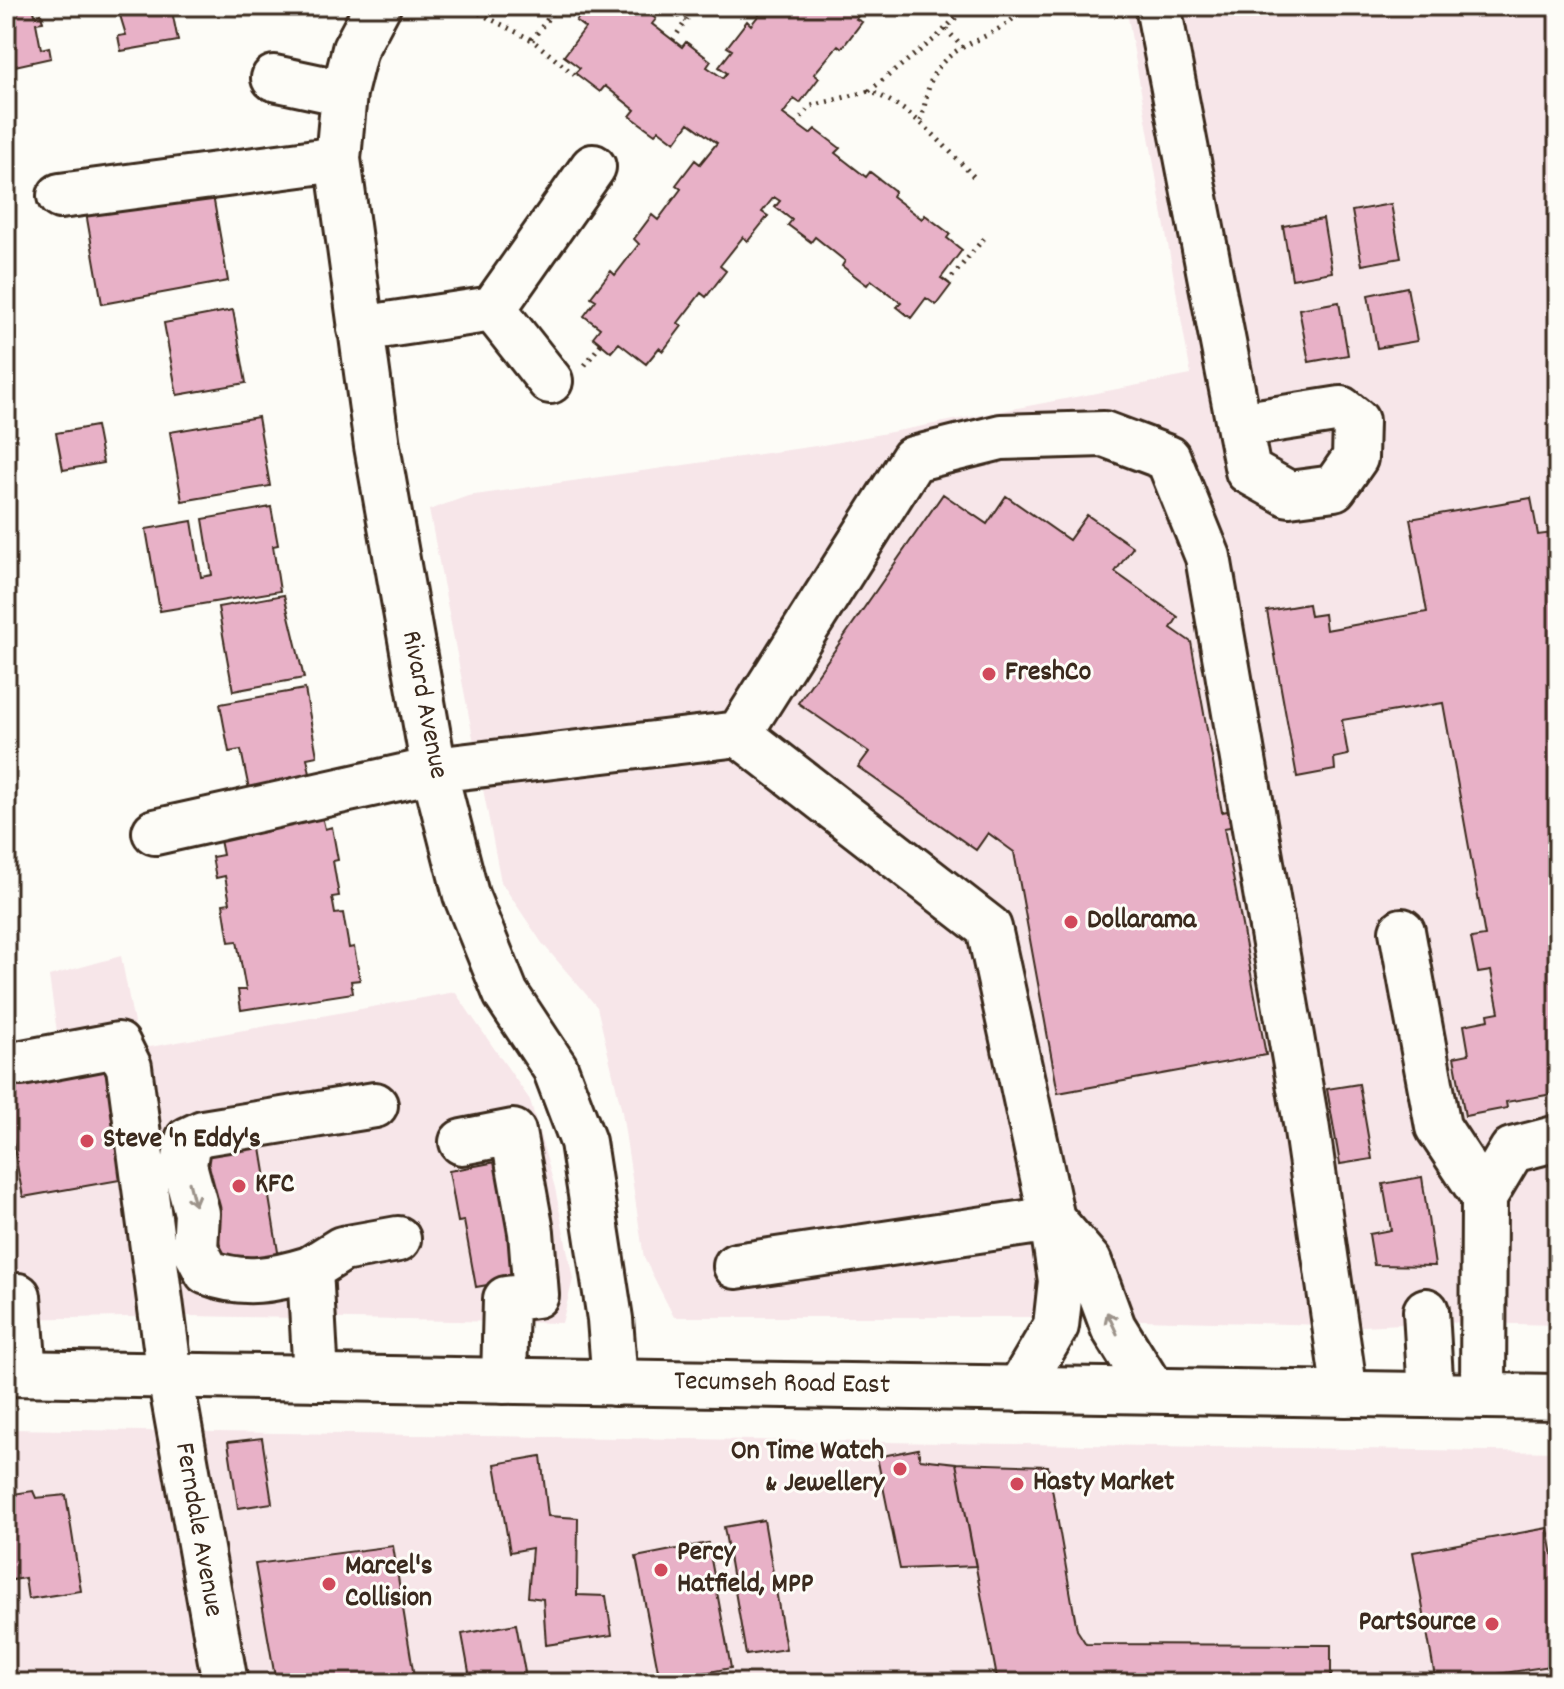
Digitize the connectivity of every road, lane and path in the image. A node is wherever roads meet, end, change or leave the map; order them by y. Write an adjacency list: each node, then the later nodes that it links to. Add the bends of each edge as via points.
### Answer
1 (378, 6): 19 (street, Rivard Avenue, via 355,49)
2 (465, 6): 13 (path)
3 (557, 6): 13 (path)
4 (571, 6): 10 (path)
5 (666, 6): 11 (path)
6 (696, 6): 11 (path)
7 (967, 6): 12 (path)
8 (1024, 6): 15 (path, via 998,32)
9 (1158, 6): 31 (street)
10 (582, 14)
11 (686, 21): 14 (path)
12 (946, 29): 15 (path); 18 (path)
13 (532, 40): 16 (path)
14 (673, 40)
15 (962, 47): 20 (path, via 935,73)
16 (577, 77)
17 (274, 78): 19 (street)
18 (869, 91): 20 (path, via 897,102); 21 (path, via 811,106)
19 (344, 93): 22 (street, Rivard Avenue)
20 (921, 121): 24 (path)
21 (796, 124)
22 (338, 159): 25 (street); 29 (street, Rivard Avenue)
23 (593, 167): 28 (street)
24 (976, 179)
25 (60, 196)
26 (985, 237): 27 (path)
27 (947, 283)
28 (493, 309): 29 (street); 30 (street)
29 (360, 329): 33 (street, Rivard Avenue)
30 (550, 381)
31 (1239, 425)
32 (739, 734): 33 (street); 43 (street, via 989,928); 58 (street, via 913,459 1001,437 1104,434 1168,458 1208,557 1306,1123)
33 (434, 770): 34 (street); 38 (street, Rivard Avenue, via 466,895 506,994 555,1068)
34 (155, 832)
35 (1402, 931): 42 (street, via 1438,1127)
36 (22, 1063): 52 (street, Ferndale Avenue, via 118,1045 129,1067)
37 (372, 1091): 48 (street, one-way to 48, via 188,1140 184,1165 197,1213 195,1249 207,1272 231,1281 276,1279)
38 (573, 1117): 39 (street); 44 (street, Rivard Avenue, via 583,1142)
39 (513, 1132): 41 (street); 45 (street)
40 (1558, 1138): 42 (street, via 1512,1150)
41 (462, 1142)
42 (1484, 1197): 60 (street)
43 (1052, 1219): 47 (street); 56 (street, via 1061,1281 1056,1326); 57 (street, one-way to 43, via 1113,1327 1089,1262)
44 (595, 1226): 45 (street); 55 (street, Rivard Avenue)
45 (531, 1232): 54 (street, via 536,1295 506,1299)
46 (398, 1239): 48 (street, via 342,1249)
47 (736, 1266)
48 (310, 1269): 53 (street)
49 (18, 1296): 51 (street)
50 (1426, 1311): 59 (street)
51 (15, 1373): 52 (street, Tecumseh Road East)
52 (170, 1376): 53 (street, Tecumseh Road East); 62 (street, Ferndale Avenue)
53 (316, 1378): 54 (street, Tecumseh Road East)
54 (504, 1381): 55 (street, Tecumseh Road East)
55 (615, 1383): 56 (street, Tecumseh Road East)
56 (1019, 1389): 57 (street, Tecumseh Road East)
57 (1152, 1390): 58 (street, Tecumseh Road East)
58 (1345, 1394): 59 (street, Tecumseh Road East)
59 (1431, 1395): 60 (street, Tecumseh Road East)
60 (1483, 1395): 61 (street, Tecumseh Road East)
61 (1558, 1397)
62 (225, 1683)

